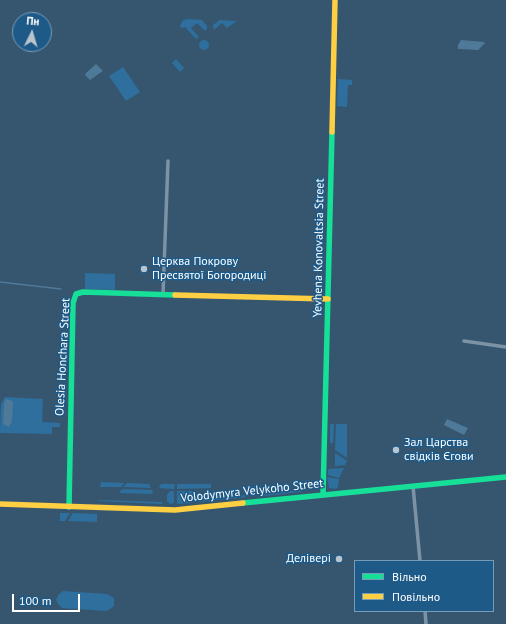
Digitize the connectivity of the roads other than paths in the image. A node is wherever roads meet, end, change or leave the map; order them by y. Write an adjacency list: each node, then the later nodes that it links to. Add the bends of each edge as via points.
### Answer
1 (335, 0): 4 (street, Yevhena Konovaltsia Street)
2 (168, 161): 3 (street)
3 (163, 294): 4 (street, Olesia Honchara Street); 11 (street, Olesia Honchara Street, via 83,292 74,296)
4 (328, 299): 9 (street, Yevhena Konovaltsia Street)
5 (464, 341): 6 (street)
6 (506, 347)
7 (506, 477): 8 (street, Volodymyra Velykoho Street)
8 (413, 486): 9 (street, Volodymyra Velykoho Street); 12 (street)
9 (323, 496): 11 (street, Volodymyra Velykoho Street, via 175,510)
10 (0, 504): 11 (street, Volodymyra Velykoho Street)
11 (69, 507)
12 (420, 560)
13 (425, 612): 14 (street)
14 (426, 624)

